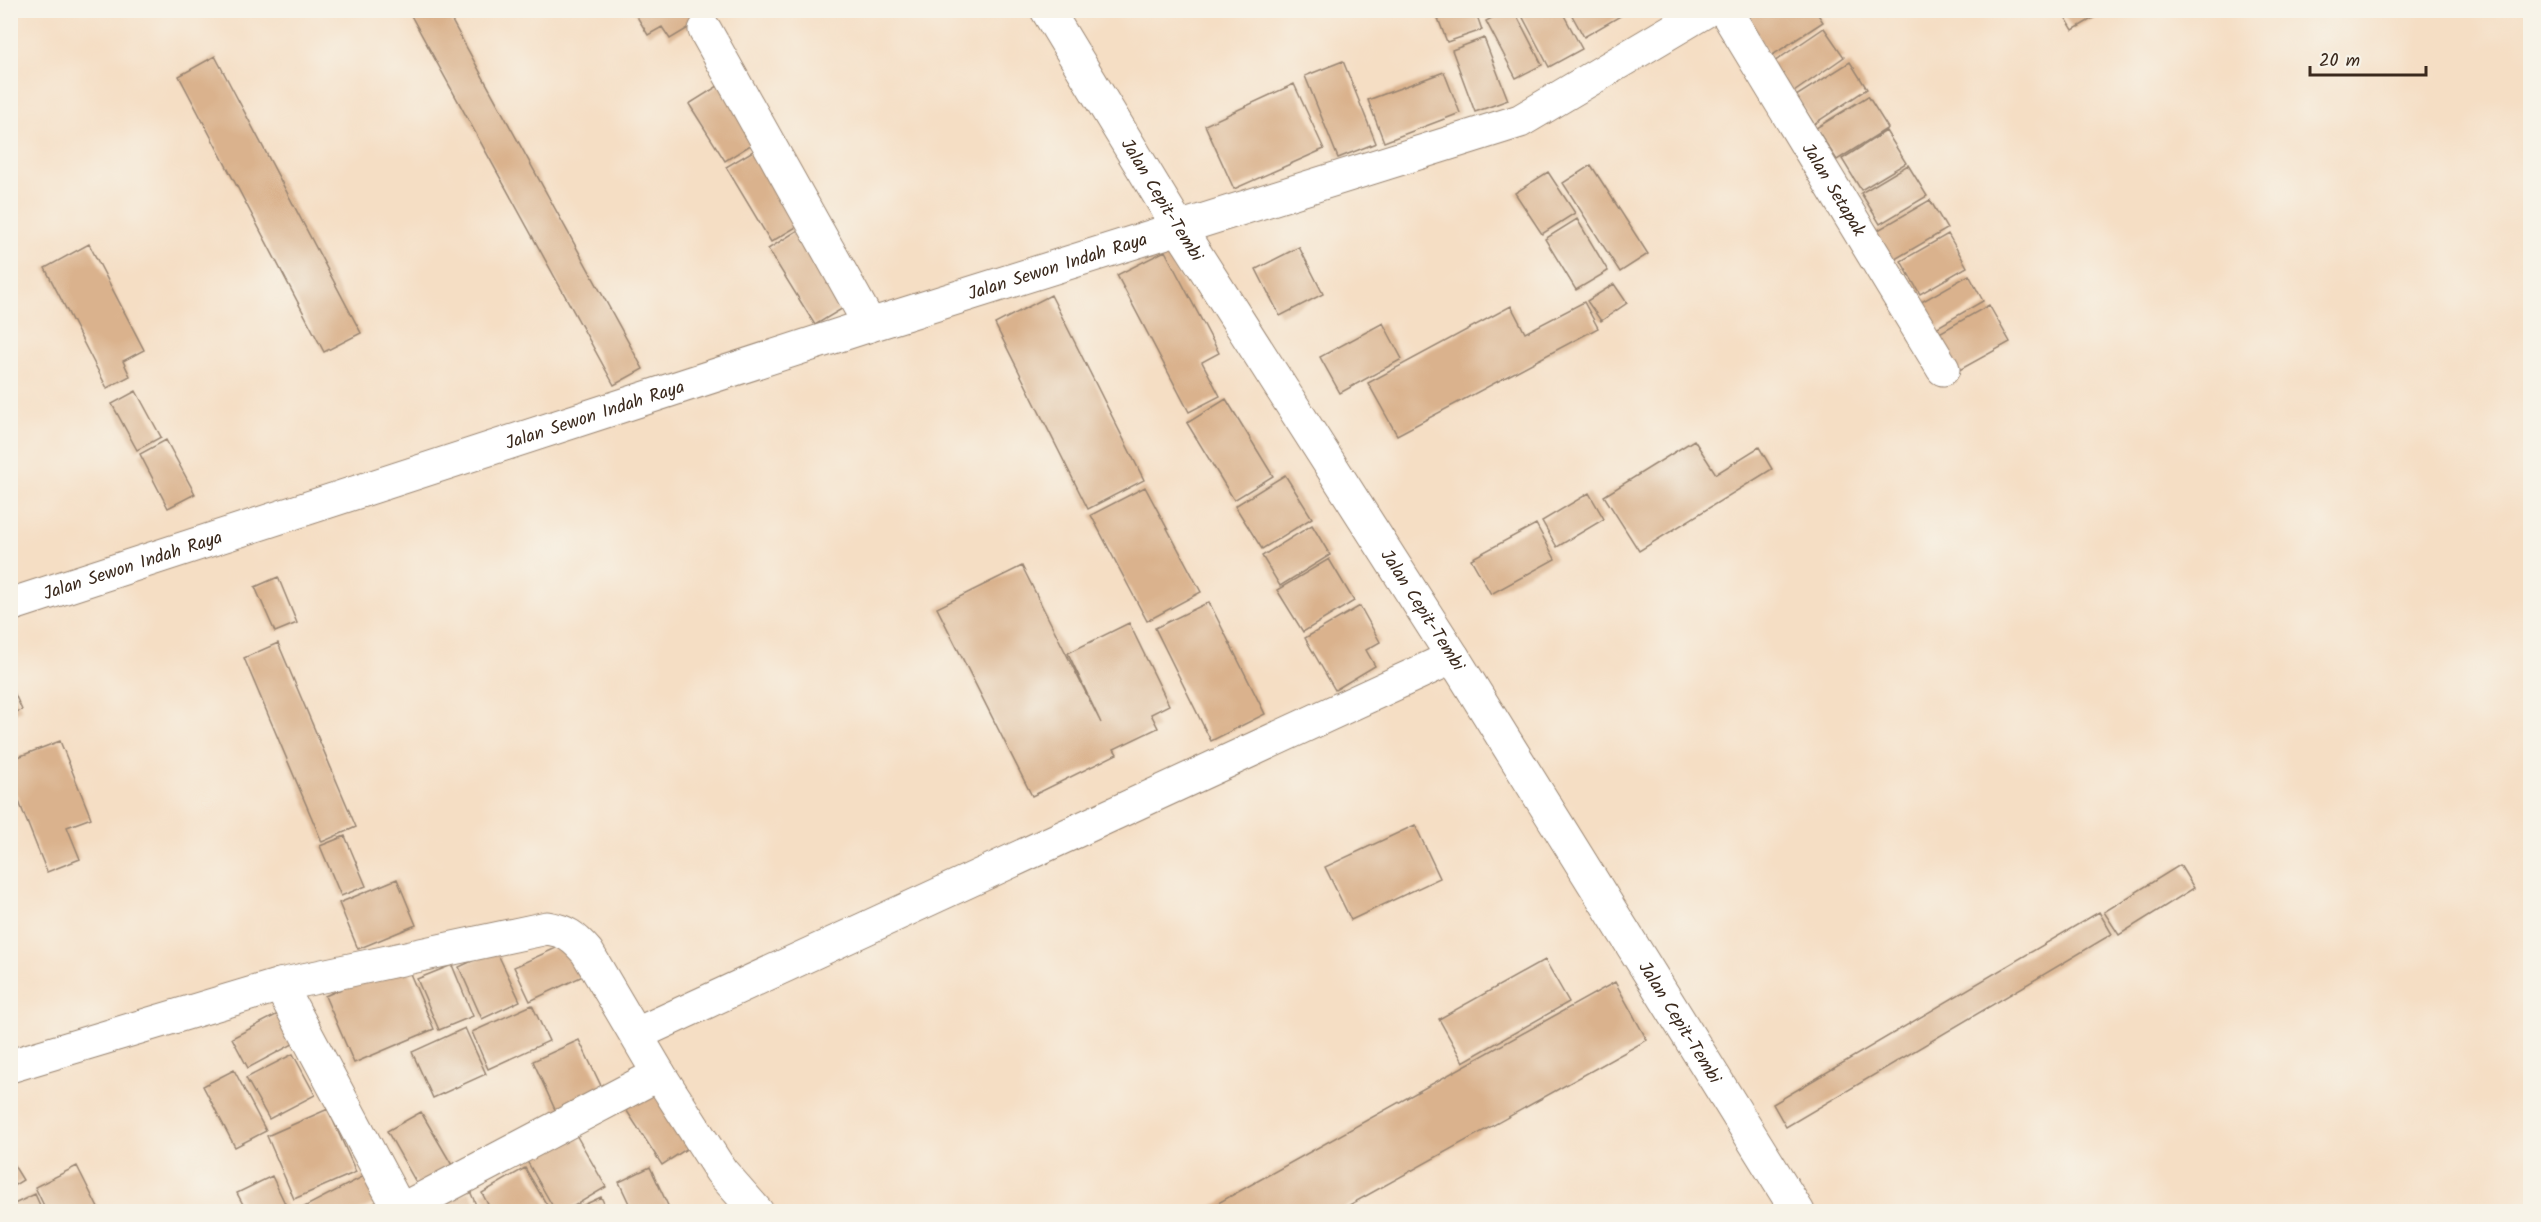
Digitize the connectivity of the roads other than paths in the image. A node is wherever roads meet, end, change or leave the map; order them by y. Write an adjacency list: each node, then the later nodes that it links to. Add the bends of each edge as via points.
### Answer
1 (1047, 10): 5 (street, Jalan Cepit-Tembi)
2 (1707, 10): 5 (street, Jalan Sewon Indah Raya, via 1520,121)
3 (1725, 10): 7 (street, Jalan Setapak)
4 (705, 30): 6 (street)
5 (1179, 228): 6 (street, Jalan Sewon Indah Raya); 9 (street, Jalan Cepit-Tembi)
6 (870, 325): 8 (street, Jalan Sewon Indah Raya)
7 (1943, 369)
8 (10, 605)
9 (1453, 657): 11 (street); 16 (street, Jalan Cepit-Tembi)
10 (280, 985): 11 (street, via 547,928 563,930 586,952); 12 (street); 14 (street)
11 (637, 1034): 13 (street)
12 (10, 1066)
13 (659, 1074): 14 (street); 15 (street, via 721,1171)
14 (401, 1211)
15 (757, 1212)
16 (1798, 1212)

